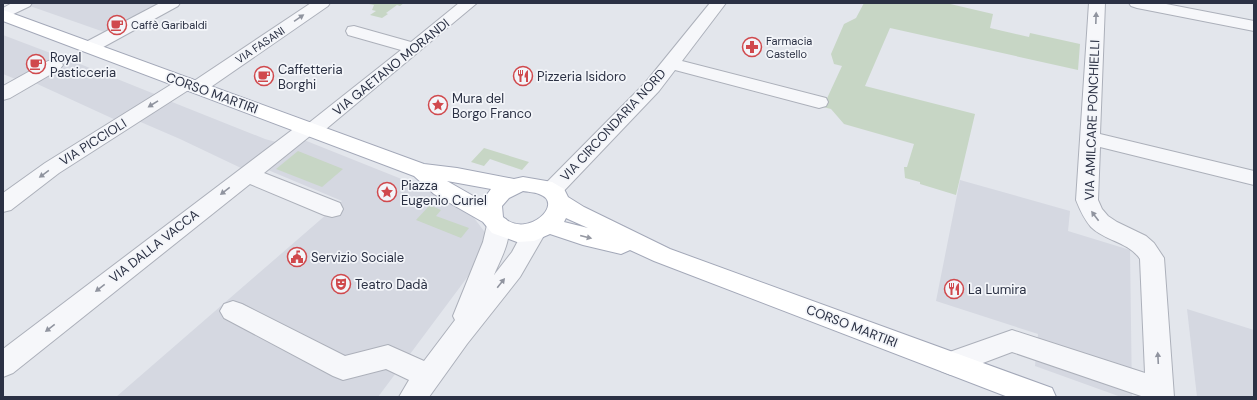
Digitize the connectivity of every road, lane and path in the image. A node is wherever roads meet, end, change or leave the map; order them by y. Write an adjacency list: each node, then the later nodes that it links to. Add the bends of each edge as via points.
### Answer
1 (24, 3): 8 (street)
2 (172, 3): 11 (street)
3 (322, 3): 15 (street, VIA FASANI, one-way to 3)
4 (469, 3): 12 (street, VIA GAETANO MORANDI)
5 (718, 3): 13 (street, VIA CIRCONDARIA NORD)
6 (1097, 3): 19 (street, VIA AMILCARE PONCHIELLI, one-way to 6)
7 (1137, 3): 9 (street)
8 (3, 14): 11 (main road, CORSO MARTIRI)
9 (1254, 26)
10 (354, 31): 12 (street)
11 (90, 47): 15 (main road, CORSO MARTIRI)
12 (413, 48): 18 (street, VIA GAETANO MORANDI)
13 (670, 63): 17 (street); 24 (street, VIA CIRCONDARIA NORD)
14 (54, 65): 16 (street)
15 (192, 85): 18 (main road, CORSO MARTIRI); 25 (street, VIA PICCIOLI, one-way to 25, via 52,168)
16 (3, 94)
17 (819, 102)
18 (310, 129): 20 (main road, CORSO MARTIRI); 21 (street, VIA DALLA VACCA)
19 (1090, 138): 22 (street); 35 (street, VIA AMILCARE PONCHIELLI, one-way to 19, via 1152,258 1142,245 1104,226 1092,214 1087,200)
20 (421, 171): 23 (main road, CORSO MARTIRI); 27 (main road, CORSO MARTIRI, via 442,189)
21 (247, 174): 26 (street); 33 (street, VIA DALLA VACCA, one-way to 33)
22 (1254, 178)
23 (512, 186): 24 (main road, CORSO MARTIRI, via 544,186); 27 (main road, via 492,202 490,209)
24 (556, 196): 28 (main road, via 560,211 556,218); 29 (main road, CORSO MARTIRI, via 576,213)
25 (3, 204)
26 (332, 209)
27 (494, 220): 28 (main road, CORSO MARTIRI, via 508,231 520,233); 31 (street, via 495,242)
28 (541, 229): 29 (main road, CORSO MARTIRI, one-way to 29); 31 (street, one-way to 28, via 515,266)
29 (662, 255): 32 (main road, CORSO MARTIRI)
30 (233, 311): 34 (street, via 343,368 388,357)
31 (459, 335): 34 (street)
32 (950, 363): 35 (street, via 1012,341); 37 (main road, CORSO MARTIRI)
33 (3, 365)
34 (429, 376): 36 (street)
35 (1160, 394)
36 (413, 397)
37 (1042, 397)

